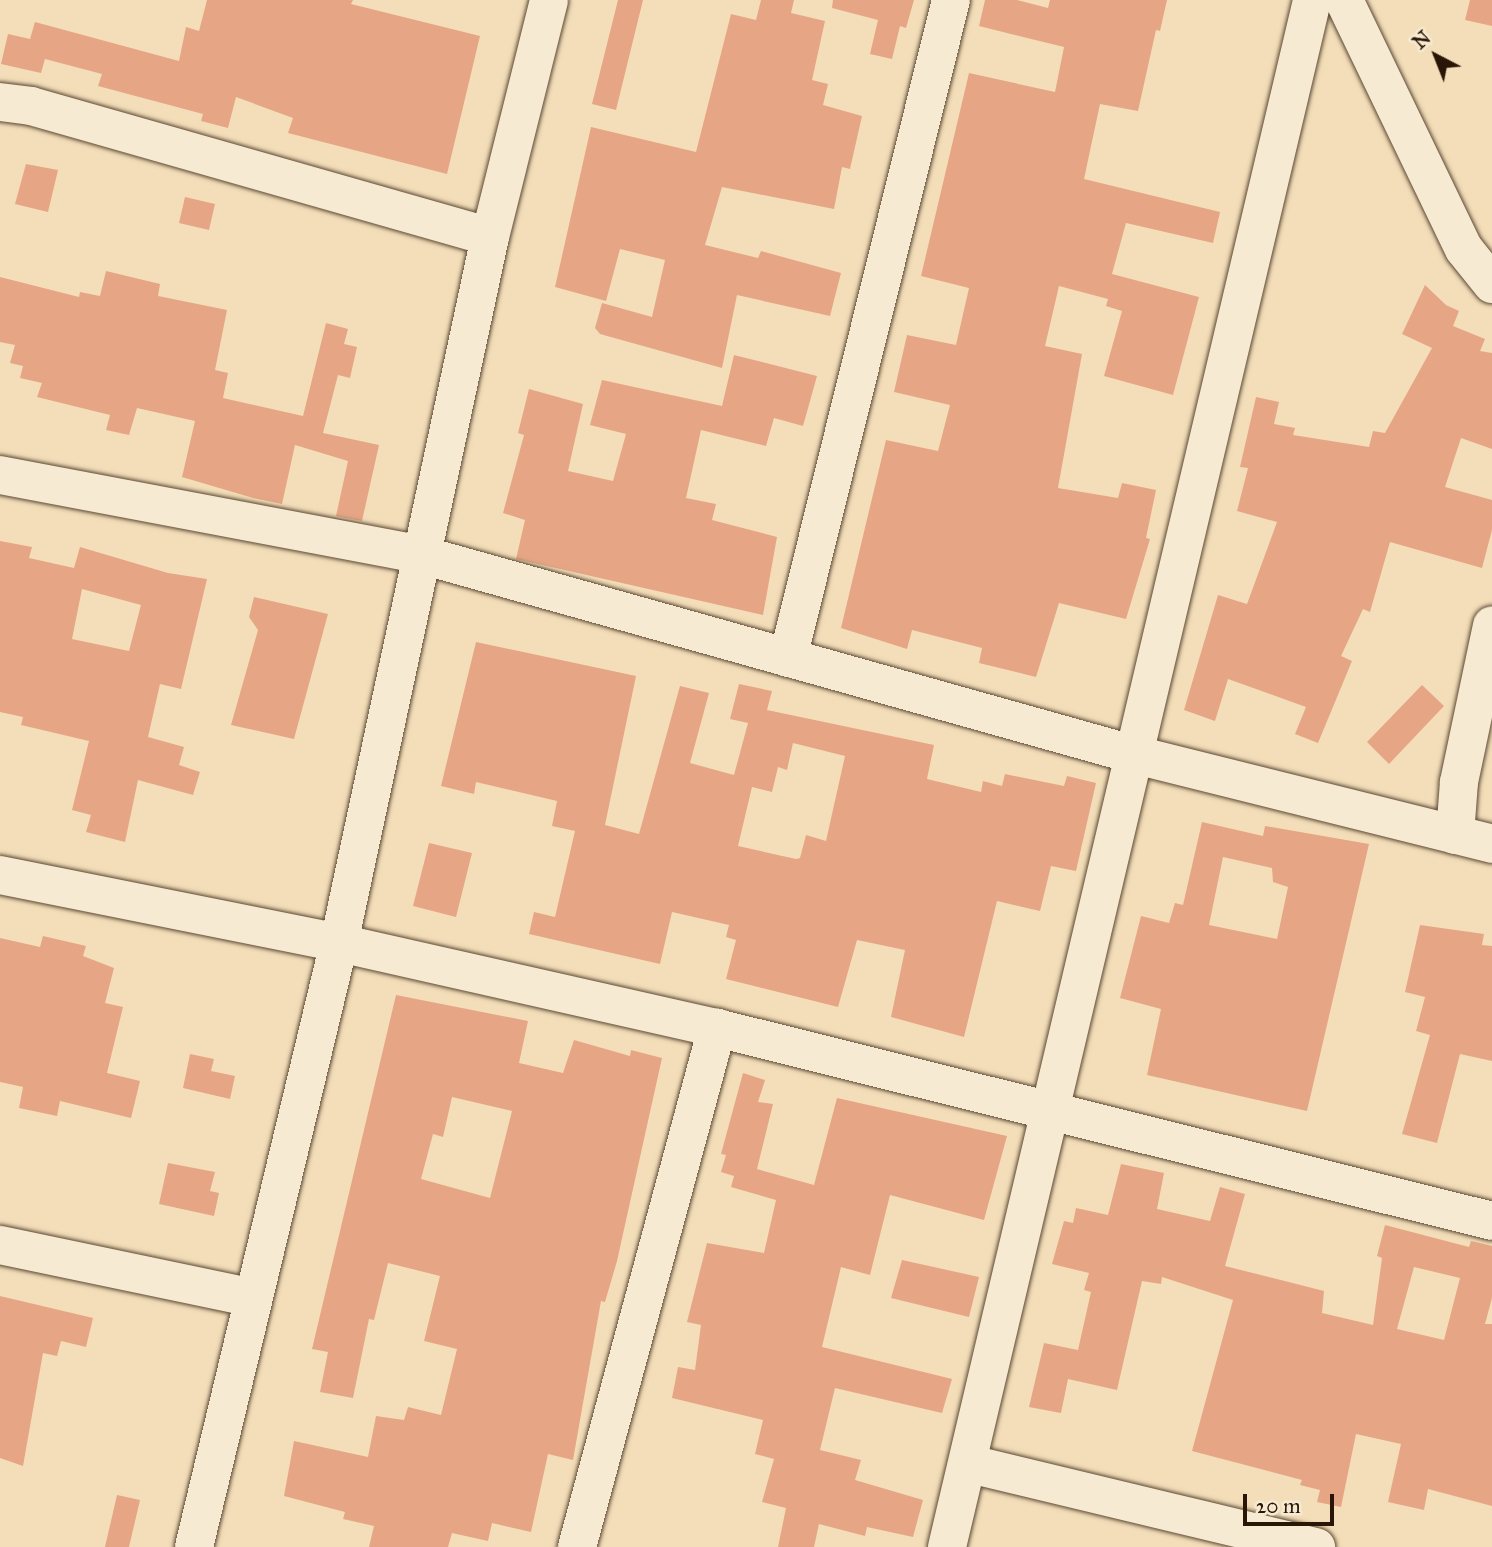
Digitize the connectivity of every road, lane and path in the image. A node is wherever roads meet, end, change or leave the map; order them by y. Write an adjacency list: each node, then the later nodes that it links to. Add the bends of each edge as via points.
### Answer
1 (549, 0): 6 (street)
2 (951, 0): 11 (street)
3 (1312, 0): 12 (street)
4 (1344, 0): 7 (street, via 1464,249)
5 (0, 102): 6 (street, via 31,106)
6 (490, 237): 9 (street)
7 (1492, 284)
8 (0, 475): 9 (street)
9 (422, 555): 11 (street); 16 (street)
10 (1492, 625): 13 (street, via 1464,757)
11 (788, 658): 12 (street)
12 (1132, 754): 13 (street); 18 (street)
13 (1455, 835): 14 (street)
14 (1492, 844)
15 (0, 875): 16 (street)
16 (339, 943): 17 (street); 21 (street)
17 (716, 1028): 18 (street); 24 (street)
18 (1049, 1112): 19 (street); 22 (street)
19 (1492, 1221)
20 (0, 1245): 21 (street)
21 (253, 1298): 23 (street)
22 (970, 1464): 25 (street); 26 (street)
23 (194, 1547)
24 (577, 1547)
25 (947, 1547)
26 (1316, 1547)

